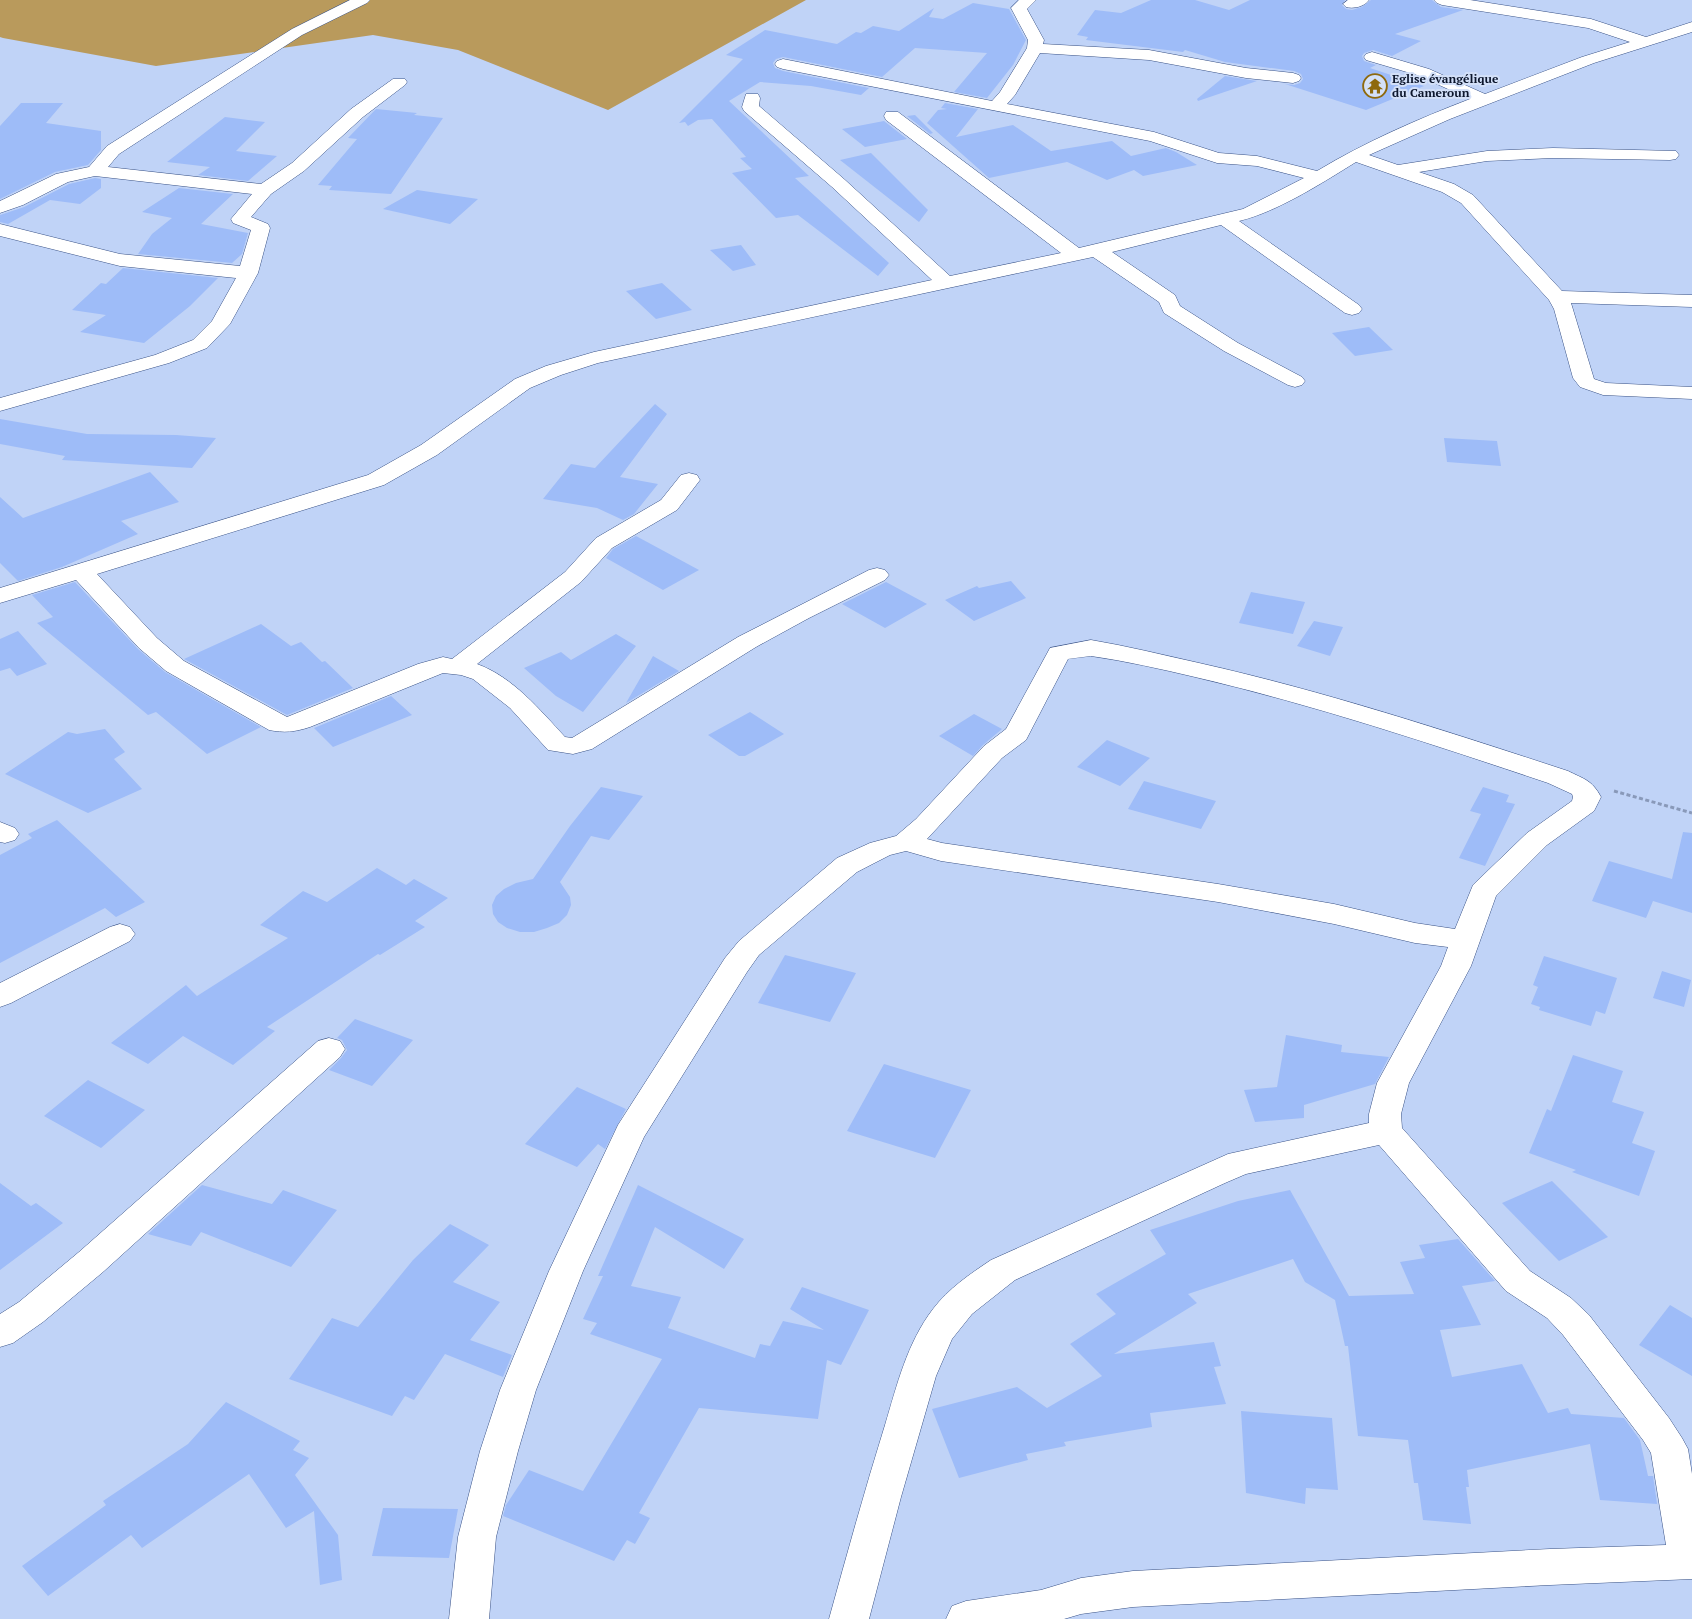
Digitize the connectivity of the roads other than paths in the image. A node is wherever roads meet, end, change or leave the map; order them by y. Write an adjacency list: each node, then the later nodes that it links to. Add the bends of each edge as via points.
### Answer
1 (362, 0): 18 (street, via 297,32 239,69 113,150)
2 (1028, 0): 6 (street, via 1019,8 1036,40)
3 (1442, 0): 5 (street, via 1591,24)
4 (1692, 26): 5 (street)
5 (1647, 42): 12 (street, via 1588,60)
6 (1036, 48): 9 (street, via 1149,54 1246,73); 13 (street, via 1008,95 998,104)
7 (1372, 57): 12 (street, via 1423,72)
8 (782, 64): 13 (street)
9 (1293, 78)
10 (399, 82): 22 (street)
11 (752, 98): 29 (street, via 750,107)
12 (1485, 100): 16 (street)
13 (1001, 108): 19 (street, via 1154,137 1217,158 1257,160)
14 (892, 116): 27 (street)
15 (1670, 155): 17 (street, via 1553,153 1487,156)
16 (1354, 156): 17 (street); 19 (street)
17 (1396, 170): 30 (street, via 1448,188 1467,199)
18 (95, 171): 20 (street, via 62,178); 22 (street)
19 (1320, 177): 24 (street, via 1271,203)
20 (41, 188): 21 (street); 23 (street)
21 (0, 189)
22 (265, 190): 28 (street, via 240,220 261,228)
23 (0, 208)
24 (1224, 218): 26 (street); 32 (street)
25 (0, 230): 28 (street, via 120,260)
26 (1096, 250): 27 (street); 33 (street, via 1168,299 1171,309 1231,347)
27 (1076, 255): 29 (street)
28 (248, 273): 35 (street, via 220,324 200,344 162,359)
29 (946, 283): 37 (street, via 560,368 529,380 504,395 421,456 376,480)
30 (1557, 297): 31 (street); 34 (street, via 1564,309 1587,383 1603,389)
31 (1692, 301)
32 (1352, 309)
33 (1295, 381)
34 (1692, 393)
35 (0, 405)
36 (689, 480): 40 (street, via 669,505 604,543 573,577)
37 (82, 572): 39 (street); 40 (street, via 148,643 175,666 278,724 301,721 427,669 443,665)
38 (877, 575): 40 (street, via 747,642 583,744 557,744 519,703 482,674)
39 (0, 596)
40 (456, 668)
41 (906, 842): 43 (street, via 941,852 1218,893); 43 (street, via 993,752 1016,734 1059,653 1091,648 1118,652 1331,704 1583,789 1586,796 1584,806 1537,839 1483,892); 49 (street, via 880,849 846,865 749,948 629,1134 566,1272 516,1399 477,1537)
42 (120, 934): 44 (street)
43 (1466, 940): 46 (street, via 1456,966 1393,1083 1385,1114)
44 (0, 996)
45 (329, 1048): 47 (street, via 91,1262 31,1312)
46 (1386, 1131): 48 (street, via 1518,1281 1559,1308 1576,1325 1656,1429 1669,1448); 50 (street, via 1240,1163 1213,1174 1002,1270 955,1307 924,1356 878,1504)
47 (0, 1333)
48 (1690, 1563): 51 (street, via 1550,1567 1133,1589 1081,1596 1042,1608)
49 (469, 1619)
50 (849, 1619)
51 (966, 1619)

